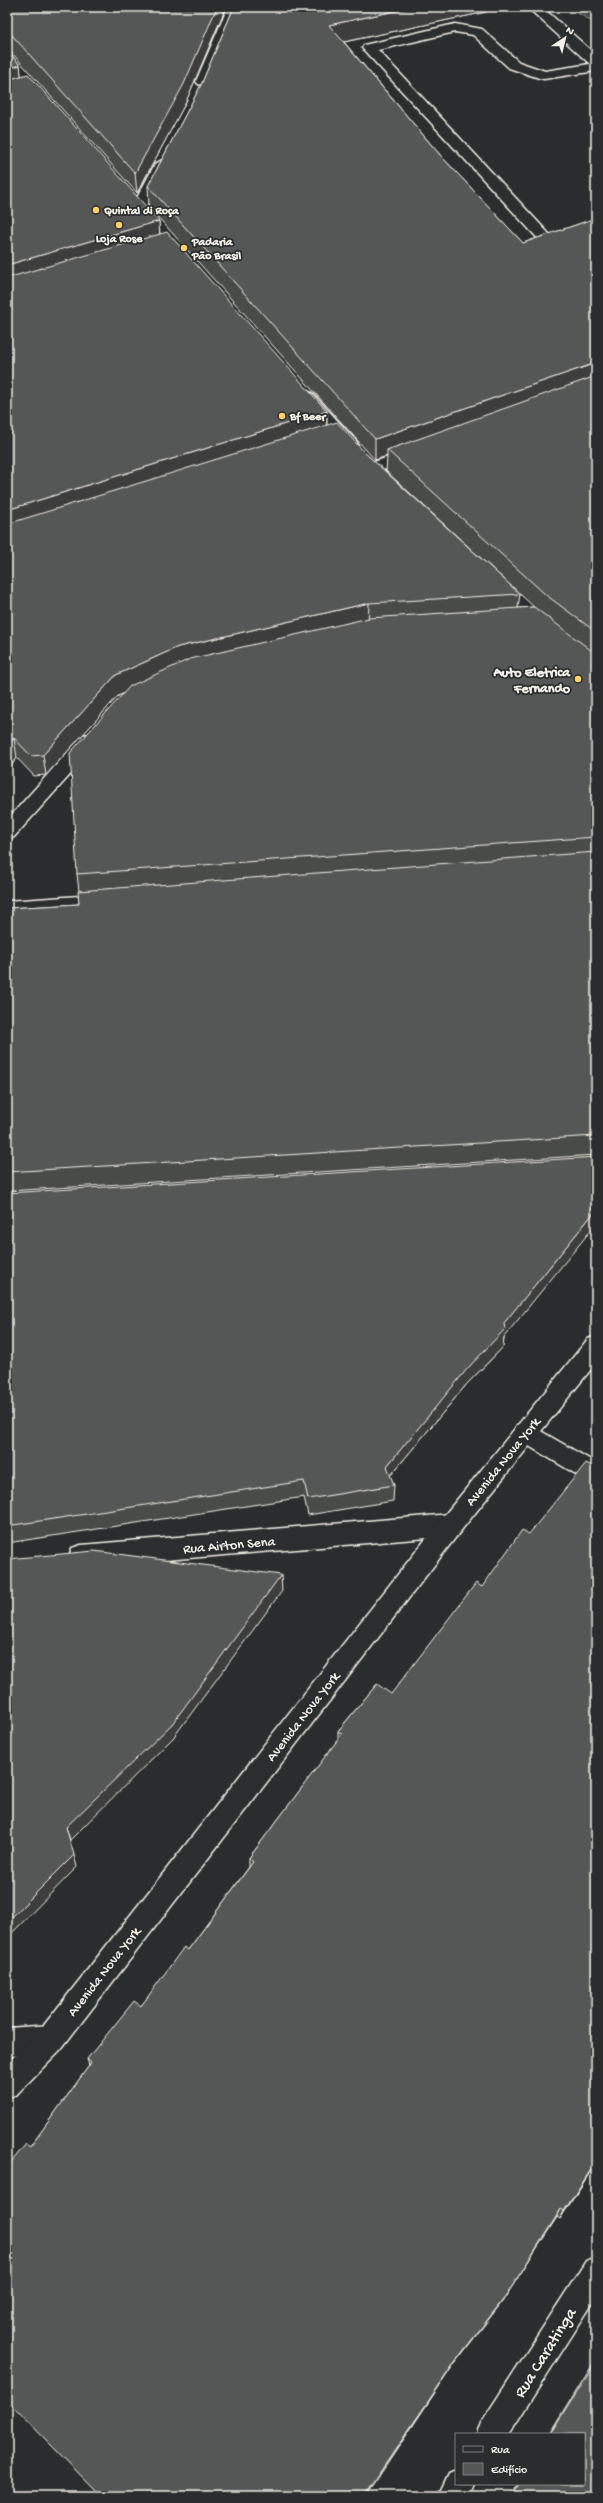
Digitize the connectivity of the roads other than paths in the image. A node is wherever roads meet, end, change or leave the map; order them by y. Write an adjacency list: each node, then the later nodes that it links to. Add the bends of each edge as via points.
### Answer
1 (235, 7): 5 (street)
2 (534, 7): 3 (street)
3 (596, 62)
4 (596, 67): 8 (street, via 544,75 514,65 478,32 455,28 369,48)
5 (198, 92)
6 (168, 153): 7 (street, via 144,212)
7 (128, 195)
8 (546, 239)
9 (298, 386): 10 (street, via 332,436 376,474)
10 (431, 447)
11 (100, 729): 12 (street)
12 (7, 832)
13 (126, 900): 14 (street)
14 (7, 908)
15 (596, 1346): 16 (street, Avenida Nova York)
16 (525, 1432): 17 (street); 18 (street, Avenida Nova York)
17 (596, 1476)
18 (451, 1525): 19 (street, Rua Airton Sena); 20 (street, Avenida Nova York)
19 (62, 1558)
20 (51, 2039): 21 (street); 22 (street, Avenida Nova York)
21 (7, 2042)
22 (7, 2084)
23 (596, 2271): 24 (street, Rua Caratinga)
24 (493, 2433)
25 (459, 2485): 26 (street)
26 (453, 2496)

